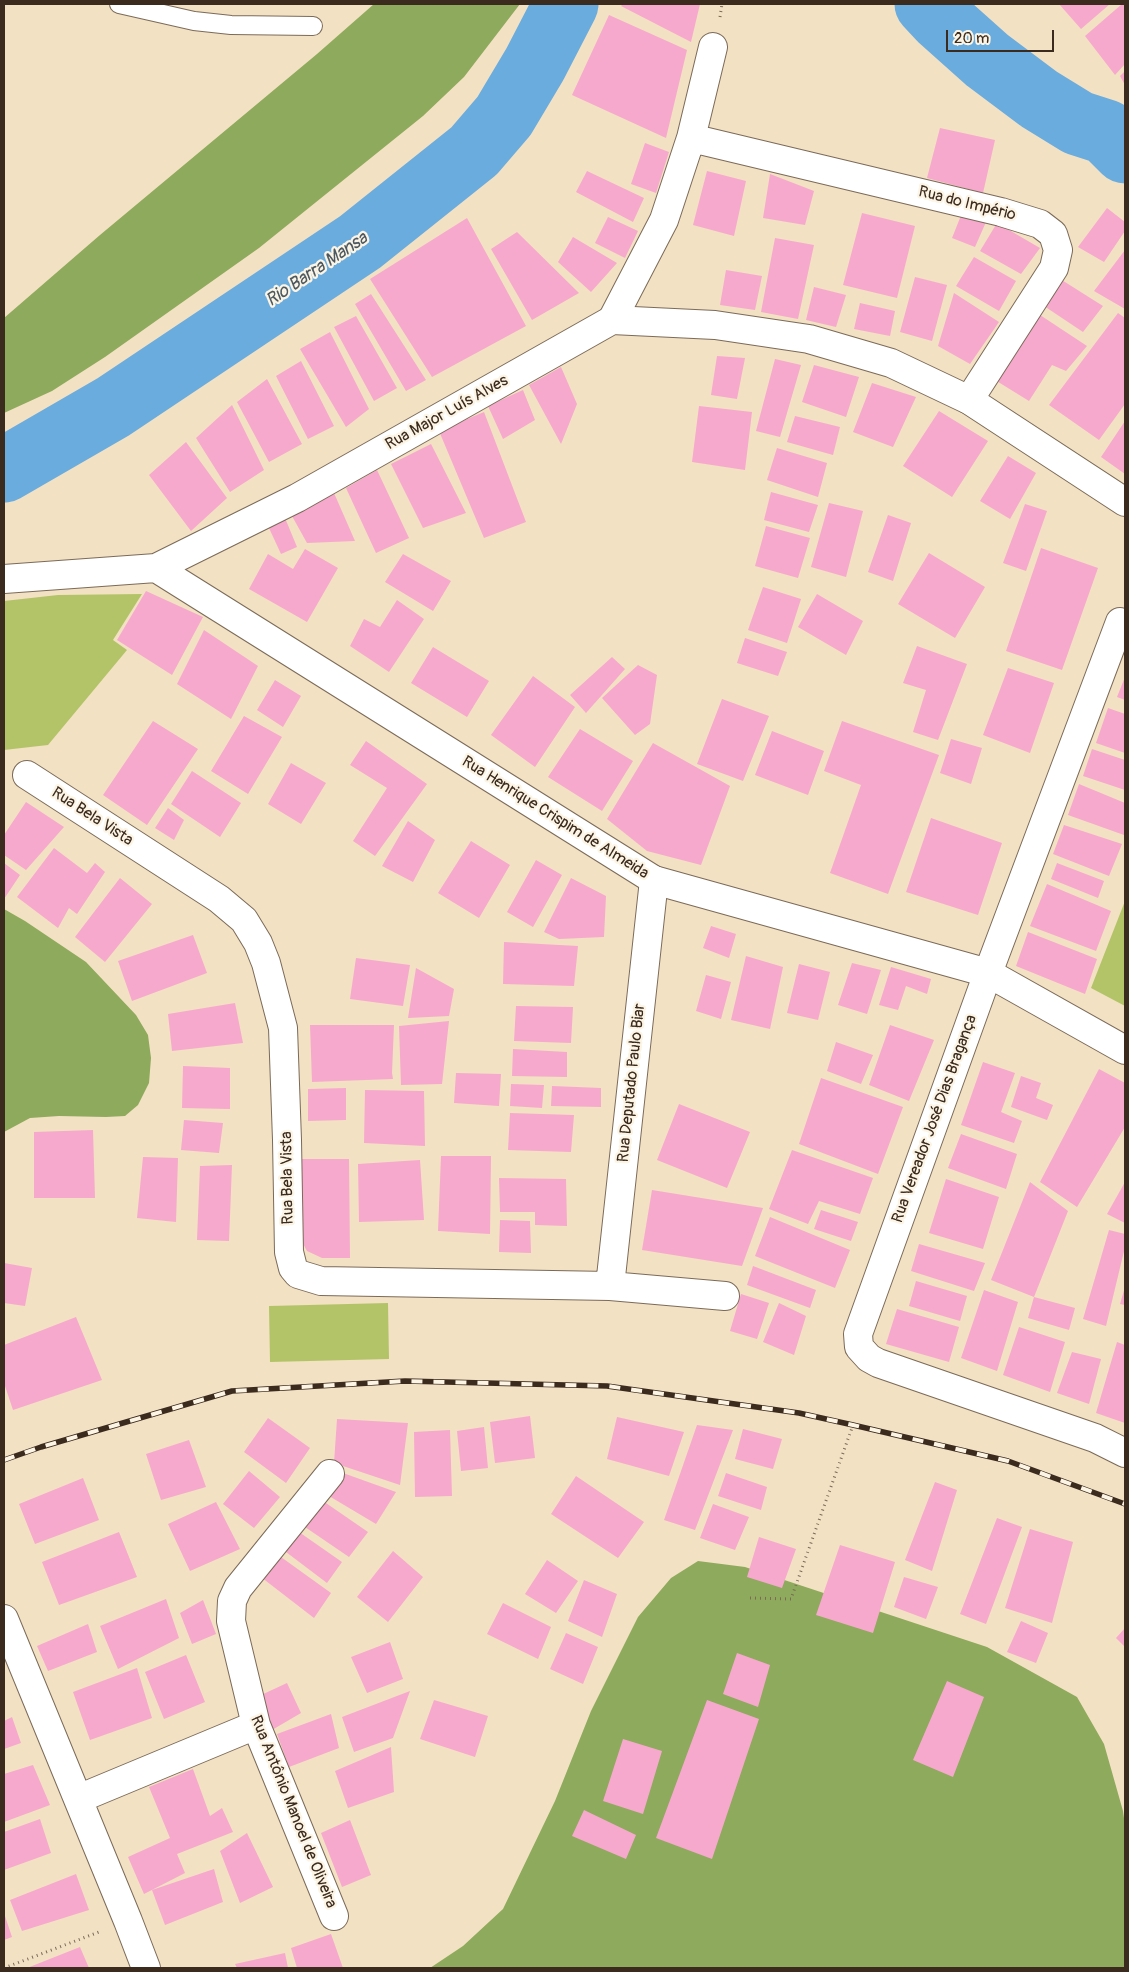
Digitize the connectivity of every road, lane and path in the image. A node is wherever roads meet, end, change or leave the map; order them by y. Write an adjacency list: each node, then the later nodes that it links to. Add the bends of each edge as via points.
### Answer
1 (119, 4): 2 (lane, via 194,21)
2 (313, 26)
3 (713, 47): 4 (street)
4 (691, 138): 5 (street, via 664,220); 6 (street, Rua do Império, via 1001,212 1040,224 1053,234 1058,250 1054,268)
5 (612, 320): 6 (street, via 715,325 809,340 891,363); 8 (street, Rua Major Luís Alves, via 297,498)
6 (969, 400): 7 (street)
7 (1125, 502)
8 (156, 568): 9 (street, Rua Major Luís Alves); 12 (street, Rua Henrique Crispim de Almeida)
9 (4, 579)
10 (1120, 622): 13 (street, Rua Vereador José Dias Bragança)
11 (27, 775): 15 (street, Rua Bela Vista, via 219,899 244,920 258,943 283,1028 289,1252 298,1274 321,1281)
12 (654, 880): 13 (street, Rua Henrique Crispim de Almeida); 15 (street, Rua Deputado Paulo Biar)
13 (988, 973): 14 (street, Rua Henrique Crispim de Almeida); 18 (street, Rua Vereador José Dias Bragança, via 858,1334 859,1347 878,1363 1095,1438)
14 (1125, 1050)
15 (610, 1286): 16 (street, Rua Bela Vista)
16 (726, 1296)
17 (853, 1425): 20 (path, via 791,1599)
18 (1125, 1453)
19 (330, 1474): 22 (street, Rua Antônio Manoel de Oliveira, via 238,1588 232,1601 231,1621)
20 (750, 1598)
21 (4, 1618): 23 (street)
22 (256, 1725): 23 (street); 24 (street, Rua Antônio Manoel de Oliveira)
23 (78, 1799): 25 (street)
24 (334, 1916)
25 (128, 1921): 26 (path); 27 (street)
26 (4, 1968)
27 (146, 1968)

